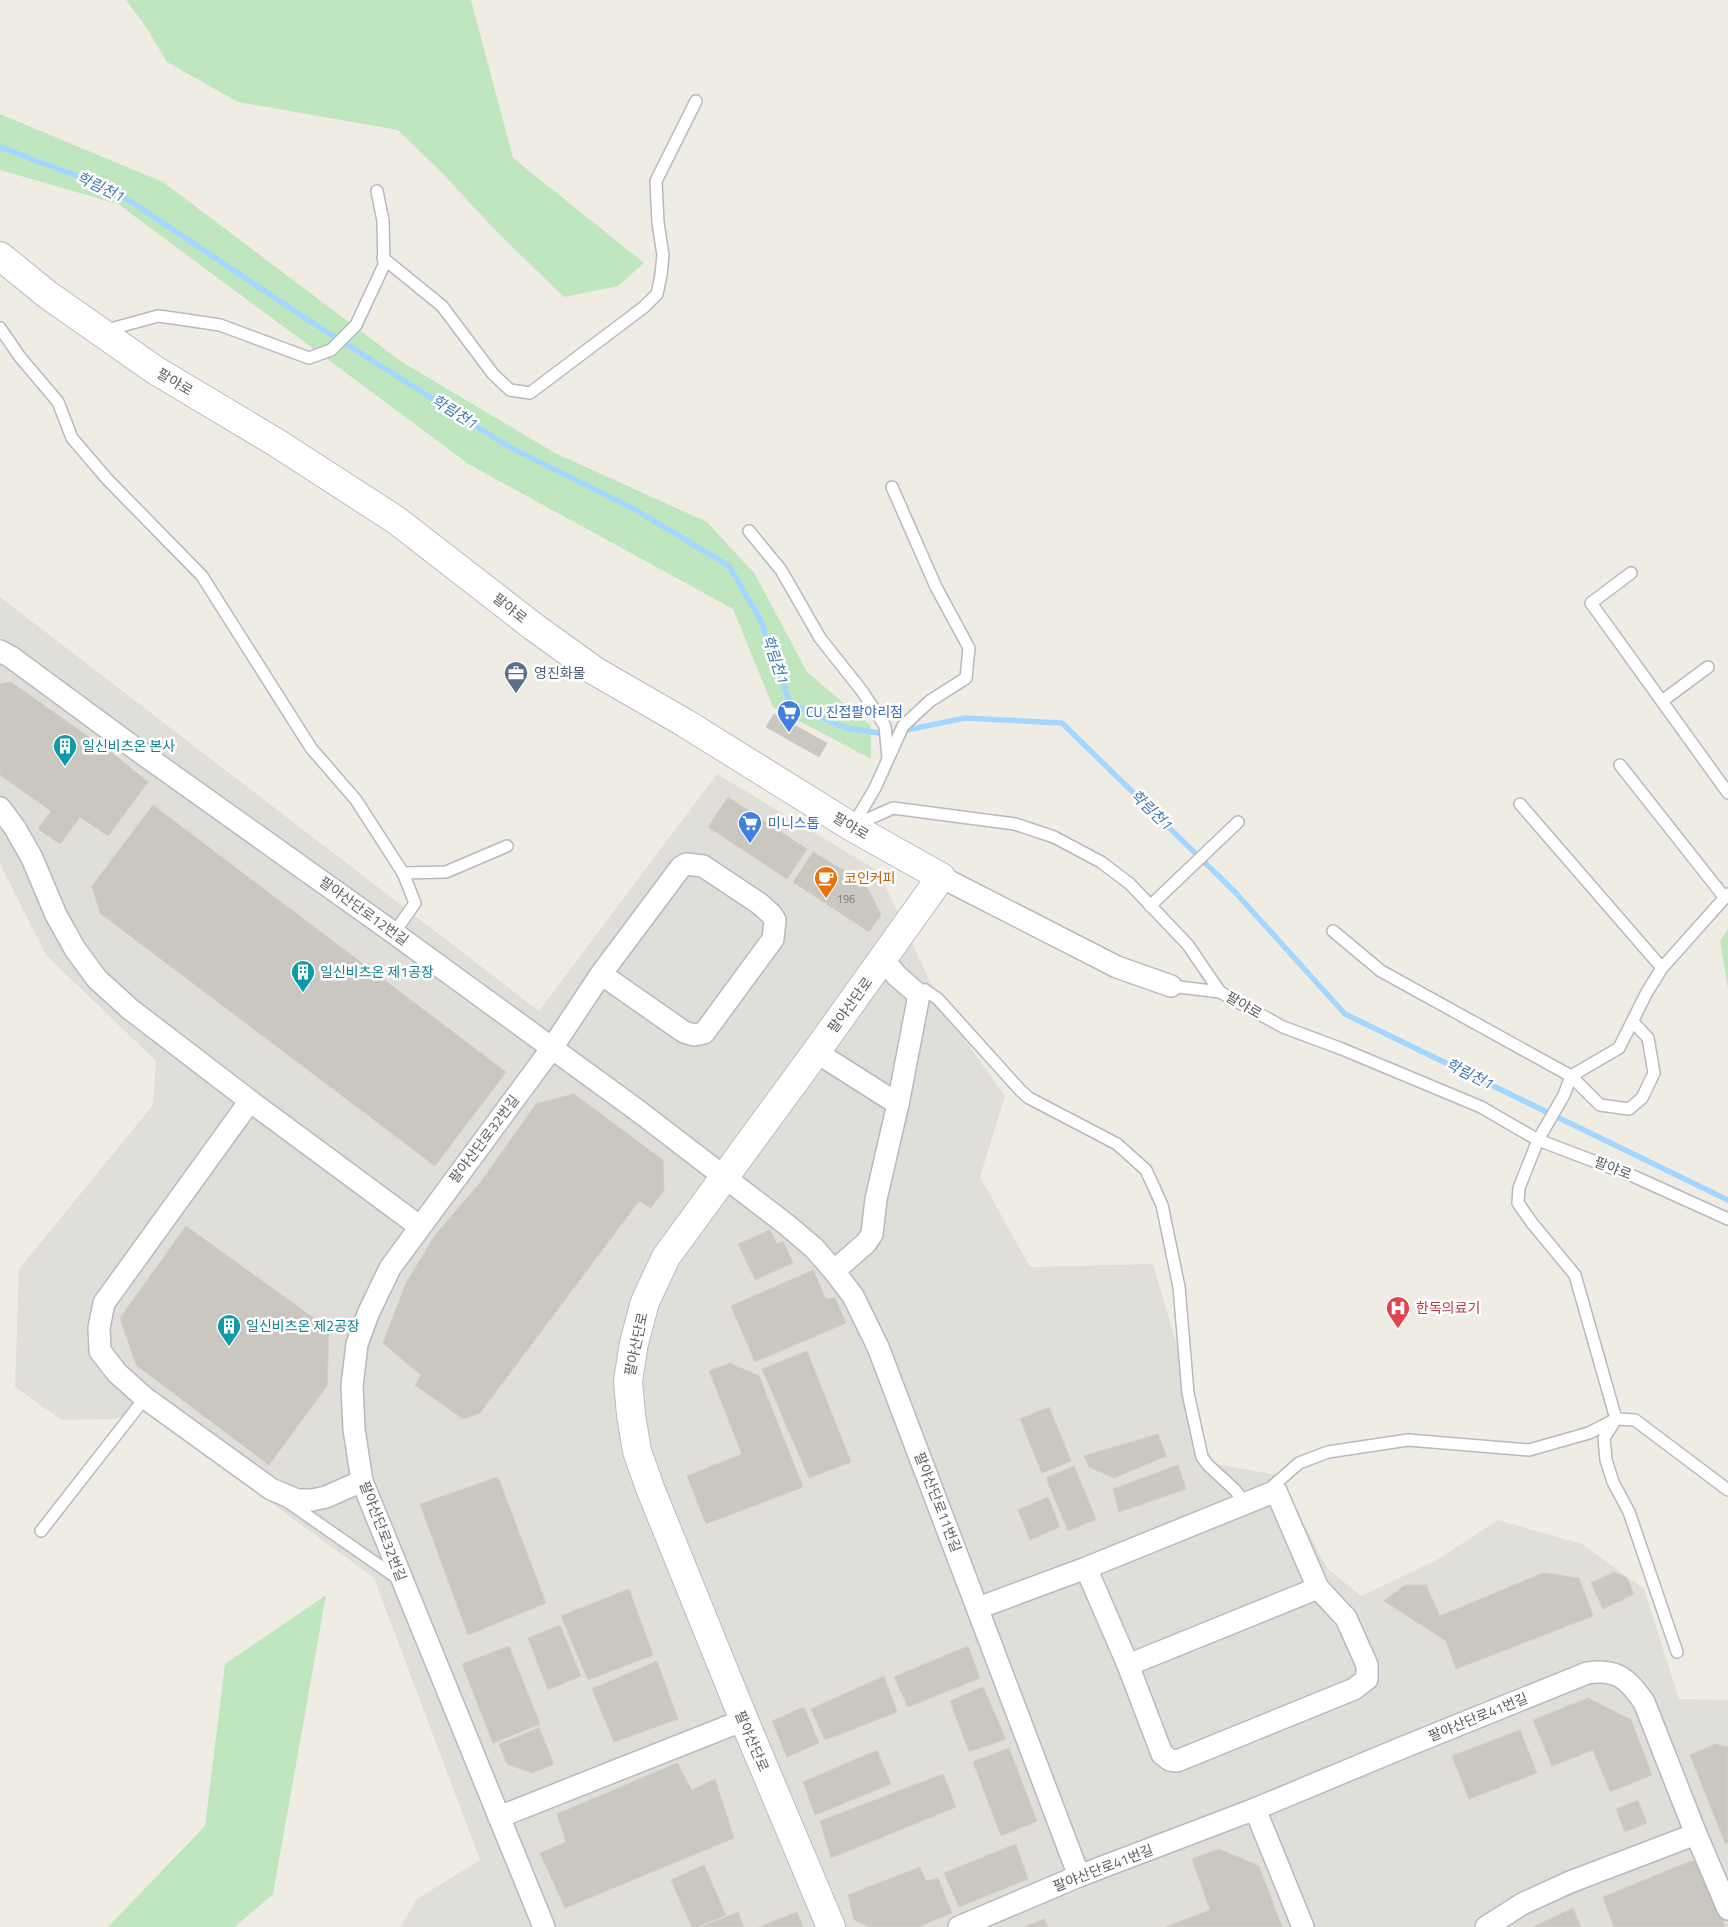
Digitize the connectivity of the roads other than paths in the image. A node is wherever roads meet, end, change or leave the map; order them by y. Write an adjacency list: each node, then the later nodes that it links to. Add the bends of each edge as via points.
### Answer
1 (696, 101): 4 (lane, via 656,181 663,256 657,294 530,393 510,390 493,374 442,306)
2 (377, 191): 4 (lane, via 383,221)
3 (0, 256): 6 (street, 팔야로, via 48,295)
4 (383, 258): 6 (lane, via 384,266 356,325 330,350 309,358 220,325 158,316)
5 (0, 328): 21 (lane, via 58,402 72,438 202,576 311,748 356,800)
6 (101, 331): 19 (street, 팔야로, via 155,370 396,520 595,671 685,722)
7 (892, 487): 13 (lane, via 936,587 969,648 966,678 930,701 904,726)
8 (749, 531): 13 (lane, via 781,570 820,638 885,726)
9 (1631, 573): 12 (lane, via 1591,603)
10 (0, 651): 26 (street, 팔야산단로12번길)
11 (1708, 667): 12 (lane)
12 (1662, 702): 15 (lane)
13 (888, 760): 19 (lane)
14 (1620, 765): 23 (lane)
15 (1728, 793)
16 (1520, 804): 28 (lane)
17 (0, 808): 37 (street, via 32,858 56,915 75,949 97,978 130,1009)
18 (1238, 822): 24 (lane)
19 (852, 827): 22 (street, 팔야로); 24 (lane, via 893,808 1015,824 1054,837 1101,862 1130,884)
20 (507, 846): 21 (lane, via 446,872)
21 (403, 872): 26 (lane, via 415,903)
22 (941, 877): 27 (street, 팔야산단로); 30 (street, 팔야로, via 1117,967)
23 (1726, 896): 28 (lane)
24 (1150, 906): 31 (lane, via 1188,945)
25 (1332, 931): 36 (lane, via 1381,971)
26 (394, 933): 34 (street, 팔야산단로12번길)
27 (883, 958): 32 (street, via 897,976); 35 (street, 팔야산단로)
28 (1662, 968): 33 (lane)
29 (602, 974): 29 (street, 팔야산단로32번길, via 674,874 686,864 703,866 760,904 775,920 773,939 704,1033 684,1032); 34 (street, 팔야산단로32번길)
30 (1171, 986): 31 (lane, 팔야로)
31 (1220, 992): 39 (lane, 팔야로, via 1283,1027 1481,1107)
32 (919, 995): 38 (street); 50 (lane, via 925,990 938,999 1029,1098 1117,1144 1146,1170 1162,1205 1179,1287 1188,1393 1202,1457)
33 (1633, 1022): 36 (lane, via 1620,1048); 36 (lane, via 1648,1038 1654,1073 1642,1098 1628,1108 1600,1105)
34 (552, 1048): 40 (street, 팔야산단로12번길); 42 (street, 팔야산단로32번길)
35 (816, 1052): 38 (street); 40 (street, 팔야산단로)
36 (1572, 1076): 39 (lane)
37 (250, 1101): 42 (street); 44 (street, via 104,1303 99,1328 100,1352)
38 (898, 1104): 43 (street, via 876,1200 872,1234)
39 (1538, 1140): 41 (lane, 팔야로, via 1634,1176); 45 (lane, via 1520,1188 1518,1203 1575,1275)
40 (723, 1177): 43 (street, 팔야산단로11번길, via 787,1225); 58 (street, 팔야산단로, via 666,1257 653,1284 634,1343 628,1381 636,1451)
41 (1728, 1219)
42 (419, 1226): 46 (street, 팔야산단로32번길, via 390,1268 357,1344 352,1386 354,1429)
43 (834, 1271): 55 (street, 팔야산단로11번길, via 853,1296 878,1347)
44 (145, 1398): 47 (street); 51 (lane)
45 (1616, 1419): 48 (lane, via 1636,1420); 49 (lane, via 1589,1433 1529,1450 1408,1440 1328,1452 1299,1463 1273,1486); 56 (lane, via 1604,1438 1606,1460 1629,1512)
46 (362, 1481): 47 (street, via 312,1500 297,1500); 53 (street, 팔야산단로32번길)
47 (271, 1489): 53 (lane)
48 (1728, 1490)
49 (1276, 1492): 50 (street); 54 (street)
50 (1245, 1503): 52 (street)
51 (41, 1531)
52 (1086, 1568): 55 (street); 57 (street)
53 (403, 1582): 60 (street, 팔야산단로32번길)
54 (1318, 1588): 57 (street); 57 (street, via 1346,1618 1368,1665 1367,1679 1354,1689 1198,1753 1177,1761 1162,1754)
55 (978, 1608): 62 (street, 팔야산단로11번길)
56 (1677, 1652)
57 (1128, 1665)
58 (744, 1720): 60 (street); 65 (street, 팔야산단로)
59 (1256, 1809): 61 (street, 팔야산단로41번길, via 1514,1702 1600,1671 1631,1683 1644,1702); 62 (street, 팔야산단로41번길); 67 (street)
60 (499, 1817): 64 (street, 팔야산단로32번길)
61 (1696, 1834): 63 (street, 팔야산단로41번길); 68 (street, via 1570,1882 1522,1904)
62 (1079, 1876): 66 (street, 팔야산단로41번길)
63 (1728, 1909)
64 (544, 1927)
65 (831, 1927)
66 (959, 1927)
67 (1303, 1927)
68 (1486, 1927)

